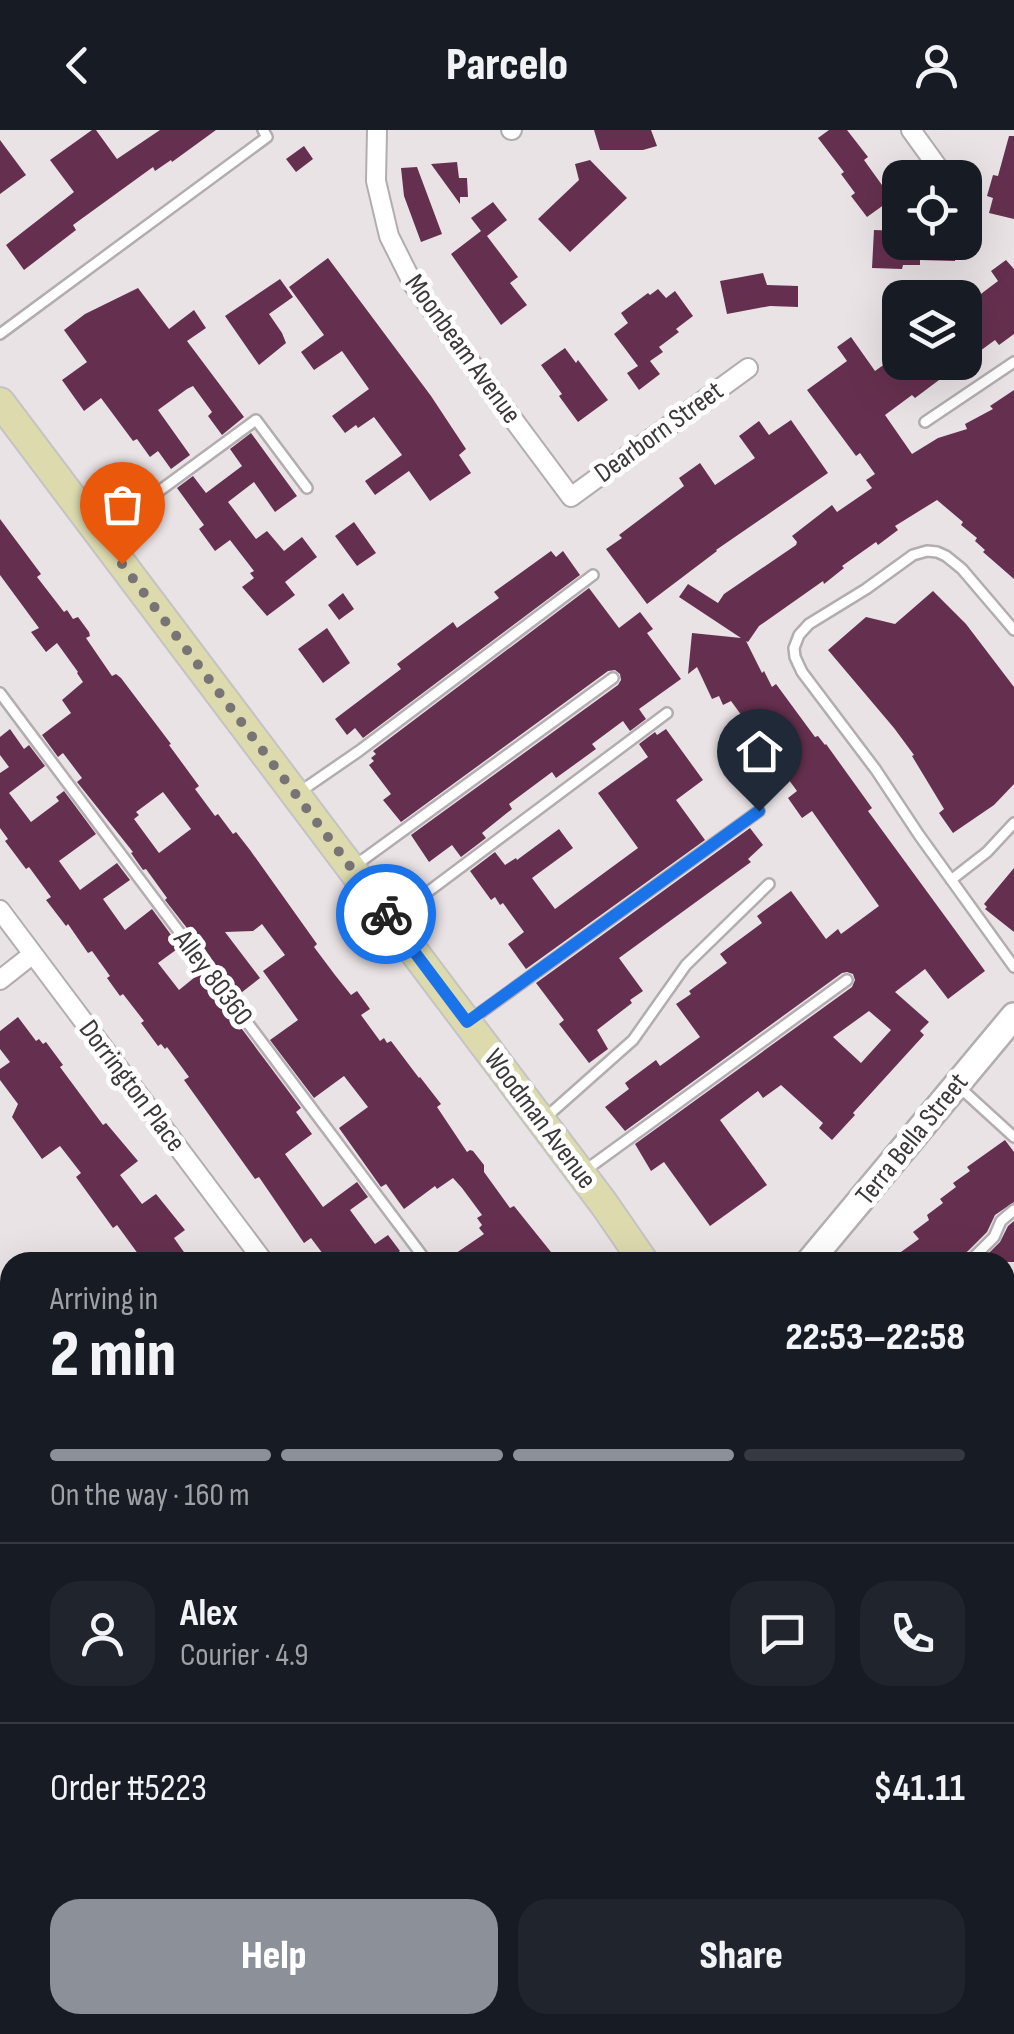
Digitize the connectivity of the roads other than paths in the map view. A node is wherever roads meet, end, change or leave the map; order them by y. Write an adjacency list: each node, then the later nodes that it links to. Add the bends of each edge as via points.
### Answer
1 (263, 130): 5 (lane, via 267,137)
2 (376, 130): 11 (street, Moonbeam Avenue, via 376,181 388,236 414,286)
3 (911, 130): 4 (street)
4 (934, 160)
5 (0, 334)
6 (1014, 362): 9 (lane)
7 (748, 368): 11 (street, Dearborn Street)
8 (0, 402): 12 (main road, Woodman Avenue)
9 (925, 422)
10 (306, 488): 12 (lane, via 256,420)
11 (571, 496)
12 (100, 534): 18 (main road, Woodman Avenue)
13 (593, 575): 18 (lane)
14 (1014, 630): 22 (lane, via 962,568 927,552 809,624 794,648 802,672)
15 (613, 678): 21 (lane)
16 (0, 693): 38 (lane, Alley 80360)
17 (667, 713): 25 (lane)
18 (296, 794): 21 (main road, Woodman Avenue)
19 (759, 811): 31 (lane)
20 (1014, 823): 22 (lane)
21 (350, 868): 25 (main road, Woodman Avenue)
22 (951, 880): 27 (lane)
23 (770, 884): 33 (lane, via 686,964 634,1040)
24 (0, 910): 26 (street, Dorrington Place)
25 (390, 920): 31 (main road, Woodman Avenue)
26 (33, 954): 28 (street); 37 (street, Dorrington Place)
27 (1014, 967)
28 (0, 980)
29 (848, 980): 35 (lane)
30 (1014, 1016): 32 (main road, Terra Bella Street)
31 (467, 1022): 33 (main road, Woodman Avenue)
32 (956, 1085): 34 (lane); 40 (main road, Terra Bella Street)
33 (540, 1122): 35 (main road, Woodman Avenue)
34 (1014, 1137)
35 (580, 1174): 39 (main road, Woodman Avenue)
36 (1014, 1210): 41 (lane)
37 (256, 1252)
38 (419, 1252)
39 (637, 1252)
40 (817, 1252)
41 (978, 1252)

